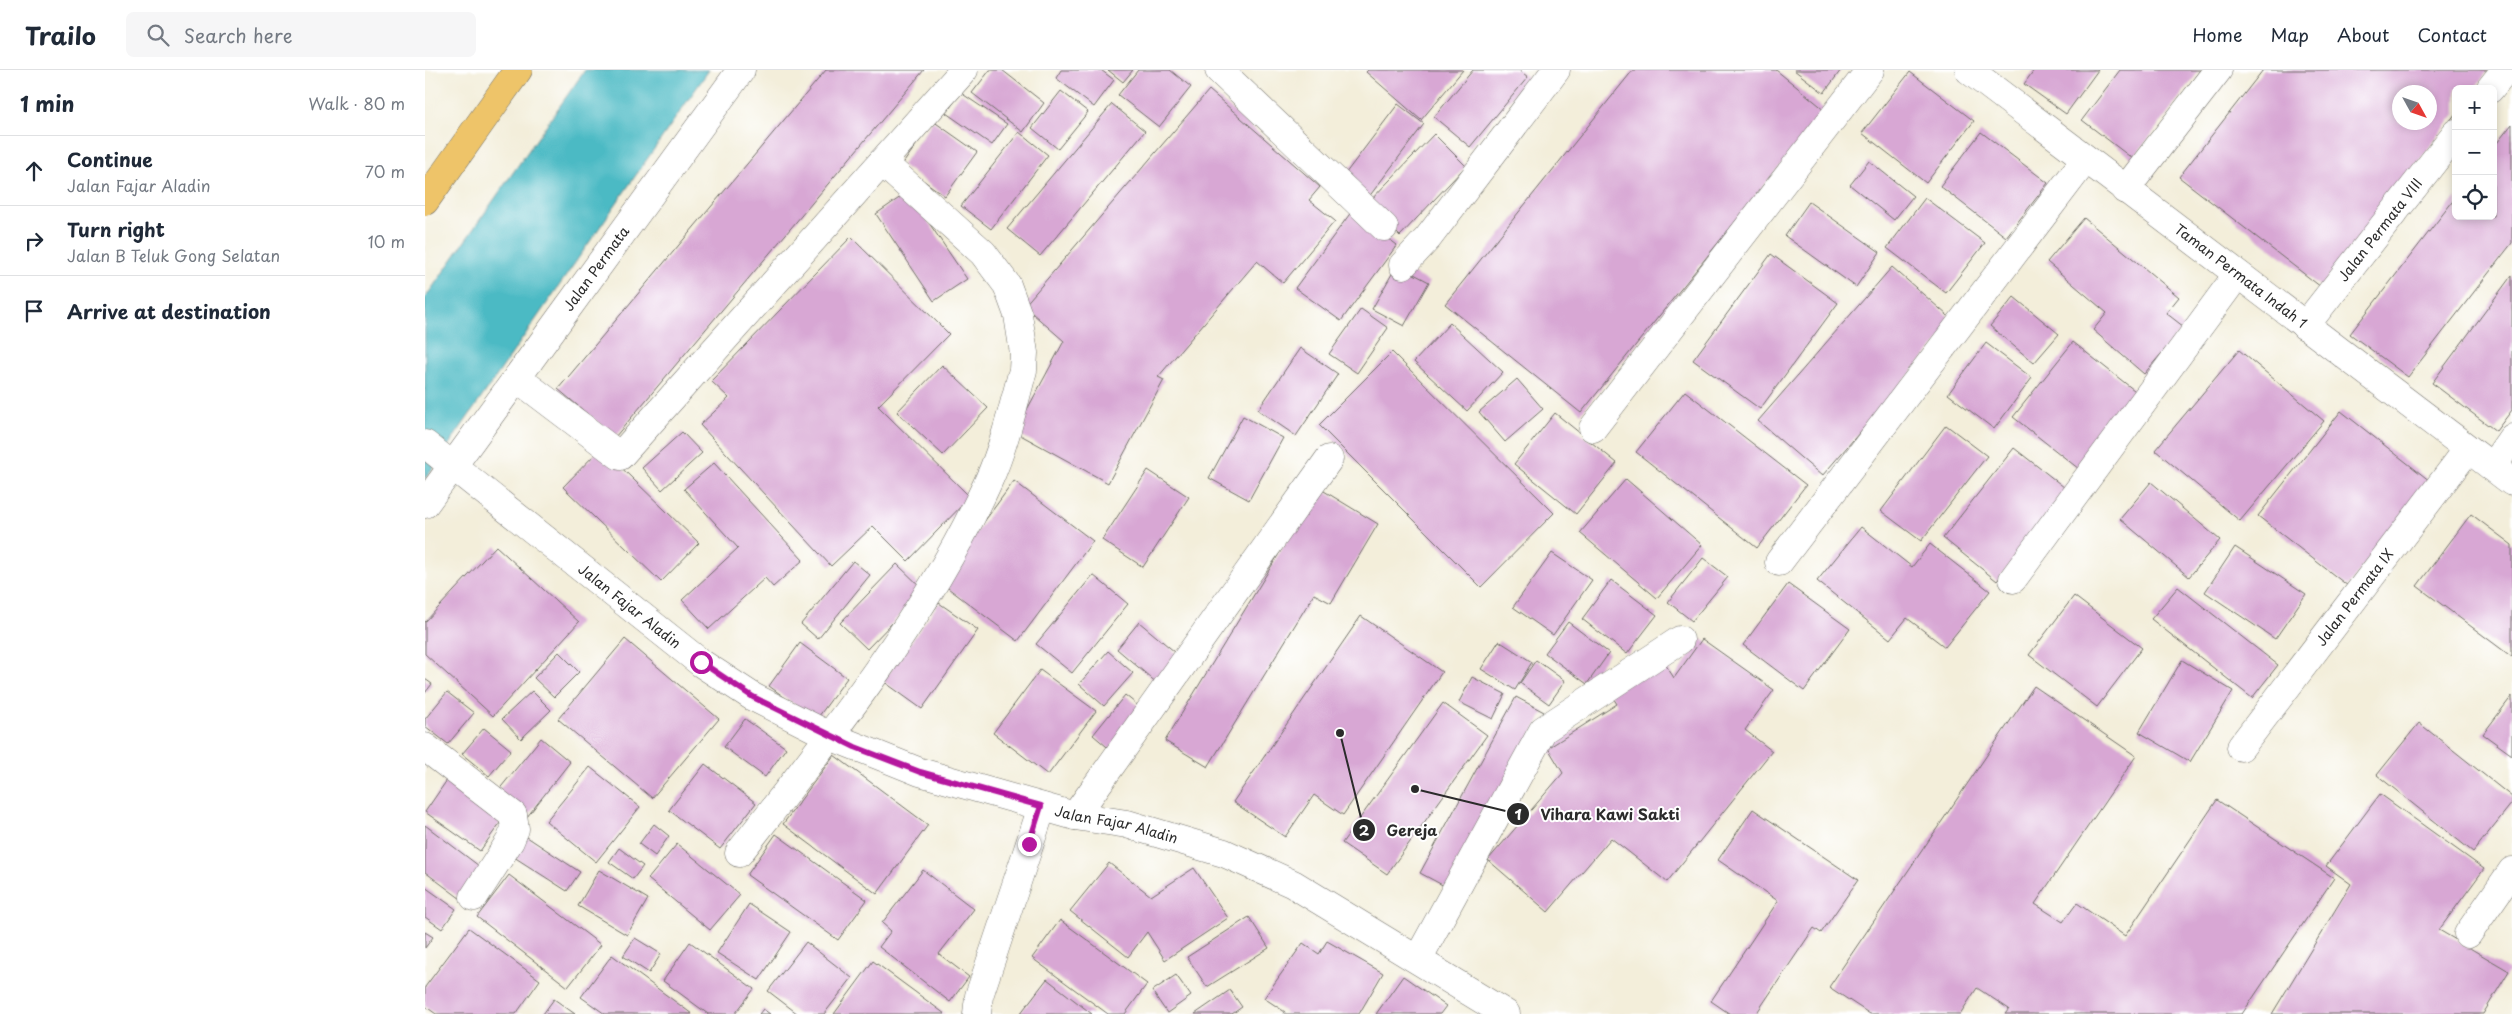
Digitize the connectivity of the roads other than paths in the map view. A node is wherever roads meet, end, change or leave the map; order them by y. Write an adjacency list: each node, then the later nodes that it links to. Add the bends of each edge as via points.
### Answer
1 (517, 70): 15 (main road)
2 (741, 70): 20 (street, Jalan Permata)
3 (964, 70): 13 (street)
4 (1219, 70): 16 (street)
5 (1556, 70): 17 (street, via 1428,238)
6 (1870, 70): 21 (street)
7 (1969, 70): 12 (street, Taman Permata Indah 1)
8 (2218, 70): 14 (street)
9 (2505, 70): 10 (street)
10 (2493, 85)
11 (2452, 138): 19 (street, Jalan Permata VIII)
12 (2085, 160): 14 (street, Taman Permata Indah 1); 28 (street)
13 (882, 162): 20 (street, via 620,456); 31 (street, via 983,253 1007,284 1018,315 1024,353 1023,370 989,481 927,595)
14 (2125, 190): 18 (street, Taman Permata Indah 1)
15 (425, 201)
16 (1385, 227)
17 (1403, 265)
18 (2237, 274): 19 (street, Taman Permata Indah 1); 29 (street)
19 (2305, 326): 23 (street, Taman Permata Indah 1)
20 (517, 378): 24 (street, Jalan Permata)
21 (1593, 428)
22 (2512, 438): 26 (street)
23 (2468, 449): 26 (street, Taman Permata Indah 1); 33 (street, Jalan Permata IX)
24 (440, 456): 27 (street, Jalan Permata); 31 (street, Jalan Fajar Aladin, via 701,662 753,697)
25 (1329, 459): 35 (street)
26 (2502, 475)
27 (425, 504)
28 (1779, 562)
29 (2013, 579)
30 (1680, 640): 40 (street, via 1543,730)
31 (830, 736): 34 (street, Jalan Fajar Aladin, via 920,772); 36 (street)
32 (425, 747): 38 (street, via 513,814 515,829 510,841)
33 (2241, 747)
34 (1041, 806): 35 (street, Jalan Fajar Aladin); 41 (street, via 979,996)
35 (1075, 816): 40 (street, Jalan Fajar Aladin, via 1127,824 1225,853 1293,884)
36 (739, 853)
37 (2512, 871): 39 (street)
38 (474, 898)
39 (2468, 934)
40 (1418, 959): 42 (street, Jalan Fajar Aladin)
41 (977, 1014)
42 (1506, 1014)

